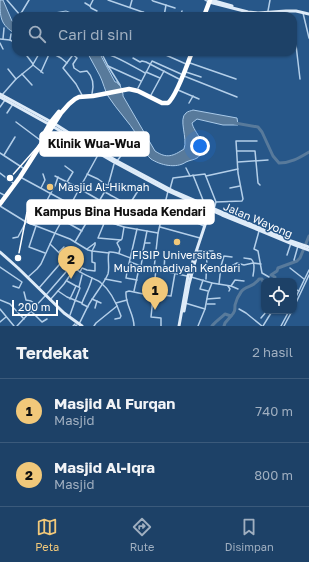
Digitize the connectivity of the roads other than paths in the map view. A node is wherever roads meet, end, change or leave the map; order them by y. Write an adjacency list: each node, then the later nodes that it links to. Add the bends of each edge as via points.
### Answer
1 (7, 0): 19 (street)
2 (29, 0): 20 (street)
3 (93, 0): 12 (street)
4 (108, 0): 8 (street)
5 (132, 0): 13 (street)
6 (152, 0): 11 (street)
7 (270, 0): 17 (street)
8 (115, 1): 13 (street)
9 (210, 1): 15 (main road); 23 (highway)
10 (84, 3): 12 (street)
11 (166, 5): 14 (street); 22 (street)
12 (90, 6): 16 (street)
13 (130, 7): 21 (street)
14 (175, 8)
15 (245, 10): 17 (main road); 24 (main road)
16 (97, 11)
17 (268, 11): 29 (main road, via 291,9)
18 (290, 11): 25 (main road); 26 (main road)
19 (17, 12)
20 (22, 12)
21 (142, 12)
22 (165, 12)
23 (206, 12)
24 (254, 12)
25 (274, 12)
26 (296, 12)
27 (297, 12): 28 (main road)
28 (303, 13): 29 (main road); 32 (street)
29 (309, 14)
30 (4, 28): 34 (street)
31 (11, 34): 35 (street)
32 (309, 38)
33 (0, 39): 34 (street)
34 (4, 39): 35 (street)
35 (10, 40)
36 (0, 43): 37 (street)
37 (2, 49)
38 (297, 54): 64 (street)
39 (27, 56): 51 (street)
40 (38, 56): 51 (street)
41 (48, 56): 51 (street, via 42,72)
42 (57, 56): 50 (street)
43 (72, 56): 50 (street)
44 (75, 56): 71 (street, via 77,58 73,64 74,68 90,74)
45 (103, 56): 54 (street)
46 (112, 56): 57 (street)
47 (168, 56): 53 (street)
48 (190, 56): 53 (highway)
49 (133, 58): 52 (street)
50 (67, 63): 73 (street, via 63,68)
51 (33, 64): 58 (street)
52 (150, 64): 56 (street); 57 (street); 59 (street, via 152,60)
53 (187, 64): 59 (highway); 63 (street)
54 (108, 66): 65 (street); 67 (street)
55 (8, 69): 62 (street)
56 (164, 71): 59 (street); 61 (street)
57 (145, 72): 61 (street); 65 (street)
58 (22, 74): 62 (street); 66 (street)
59 (182, 75): 60 (street); 69 (highway); 74 (highway, via 168,100 163,101); 76 (street)
60 (201, 77)
61 (160, 78): 74 (street)
62 (16, 79): 72 (street)
63 (236, 79)
64 (300, 79)
65 (141, 81): 68 (street)
66 (32, 85)
67 (122, 87): 68 (highway); 70 (highway); 74 (highway)
68 (138, 88): 74 (highway)
69 (177, 89): 74 (highway, via 168,103 162,103); 75 (street)
70 (105, 92): 71 (highway); 84 (highway, via 75,99)
71 (92, 94): 73 (highway)
72 (1, 95): 78 (main road); 84 (main road)
73 (82, 95): 84 (highway, via 66,103)
74 (151, 96)
75 (193, 96): 77 (street); 79 (street)
76 (237, 97)
77 (199, 99)
78 (4, 100): 80 (main road); 81 (street)
79 (190, 103)
80 (13, 104): 82 (street); 84 (main road)
81 (0, 107)
82 (7, 113)
83 (16, 122): 86 (street)
84 (52, 124): 86 (highway); 91 (main road, Jalan Wayong); 95 (main road, Jalan Wayong); 107 (highway)
85 (15, 137): 92 (street)
86 (40, 140): 98 (highway)
87 (134, 140): 95 (street)
88 (257, 140): 89 (street, via 236,141)
89 (237, 151): 94 (street, via 255,151); 96 (street)
90 (0, 153): 92 (street)
91 (99, 154): 95 (main road, Jalan Wayong); 103 (street)
92 (4, 155): 98 (street)
93 (268, 160): 94 (street)
94 (256, 161): 96 (street); 111 (street)
95 (116, 162): 112 (street); 118 (main road, Jalan Wayong)
96 (238, 162): 100 (street)
97 (65, 166): 109 (street, via 73,172)
98 (23, 168): 110 (highway)
99 (186, 168): 105 (street)
100 (238, 168): 106 (street); 114 (street)
101 (0, 173): 110 (street)
102 (43, 174): 115 (street, via 45,179)
103 (87, 174): 112 (street); 117 (street)
104 (55, 176): 108 (street)
105 (192, 176): 106 (street); 118 (street, via 173,178); 127 (street)
106 (206, 176): 124 (street)
107 (20, 177): 115 (street); 126 (highway)
108 (58, 178): 109 (street); 120 (street)
109 (67, 182): 117 (street)
110 (13, 183): 121 (highway)
111 (260, 185)
112 (108, 186): 119 (street)
113 (141, 186): 128 (street)
114 (240, 186): 116 (street); 124 (street, via 242,201)
115 (41, 188): 120 (street)
116 (230, 188)
117 (79, 189): 123 (street); 125 (street)
118 (169, 190): 127 (main road, Jalan Wayong); 130 (main road, Jalan Wayong); 138 (street)
119 (105, 192): 123 (street); 128 (street)
120 (51, 193): 125 (street); 129 (street)
121 (2, 194): 122 (highway)
122 (0, 200)
123 (99, 201): 132 (street); 133 (street)
124 (216, 202): 130 (street)
125 (71, 204): 132 (street); 136 (street)
126 (0, 205): 140 (street)
127 (205, 205): 130 (main road, Jalan Wayong)
128 (129, 206): 133 (street); 138 (street)
129 (43, 209): 136 (street); 142 (street)
130 (211, 211): 141 (main road, Jalan Wayong); 145 (main road); 166 (main road)
131 (189, 212): 135 (street)
132 (90, 215): 139 (street); 148 (street)
133 (123, 215): 137 (street); 143 (street)
134 (178, 218): 135 (street)
135 (188, 219): 145 (street)
136 (63, 220): 148 (street); 151 (street)
137 (134, 220)
138 (161, 220): 144 (street)
139 (104, 221): 143 (street); 155 (street, via 98,238)
140 (26, 222): 142 (street); 153 (street, via 18,237)
141 (242, 222): 150 (main road, Jalan Wayong); 163 (main road, Jalan Wayong)
142 (35, 225): 151 (street); 169 (street, via 29,246)
143 (118, 225): 146 (street)
144 (159, 226): 152 (street); 154 (street)
145 (204, 226): 154 (main road)
146 (124, 227): 147 (street); 155 (street)
147 (137, 229): 149 (street); 178 (street)
148 (82, 231): 156 (street)
149 (147, 231): 152 (street); 157 (street)
150 (260, 231): 160 (main road, Jalan Wayong); 183 (street, via 254,249 258,251)
151 (55, 233): 156 (street); 159 (street)
152 (158, 233): 190 (street)
153 (13, 238)
154 (200, 238): 199 (main road)
155 (121, 240): 171 (street, via 117,243)
156 (75, 242): 164 (street)
157 (145, 243): 158 (street); 185 (street)
158 (150, 243)
159 (50, 244): 168 (street); 169 (street)
160 (291, 244): 162 (main road, Jalan Wayong); 174 (street)
161 (64, 246): 168 (street)
162 (298, 246): 163 (main road, Jalan Wayong); 180 (street)
163 (306, 248)
164 (87, 249): 165 (street); 165 (street, via 95,243)
165 (92, 251): 170 (street); 193 (street, via 95,271 82,268)
166 (198, 251): 167 (street); 175 (main road)
167 (213, 251)
168 (59, 252): 177 (street)
169 (46, 253): 201 (street, via 38,268)
170 (109, 253): 171 (street); 207 (street, via 109,270)
171 (119, 253): 178 (street)
172 (165, 253): 192 (street)
173 (0, 254): 201 (main road); 213 (main road)
174 (287, 255)
175 (196, 256): 199 (main road); 204 (street, via 207,257)
176 (232, 257): 215 (street, via 224,256)
177 (65, 258): 184 (street); 221 (street)
178 (130, 258): 181 (street)
179 (244, 258): 182 (street, via 251,259)
180 (294, 260)
181 (130, 262): 185 (street); 194 (street)
182 (253, 264): 183 (street); 195 (street, via 237,263 230,267); 200 (street)
183 (261, 264): 202 (street, via 262,272)
184 (72, 265): 187 (street); 230 (street)
185 (141, 266): 190 (street); 208 (street)
186 (0, 267): 217 (street, via 22,282 19,288)
187 (75, 268): 193 (street); 206 (street)
188 (290, 268): 205 (street)
189 (115, 269): 194 (street)
190 (155, 269): 192 (street); 229 (street)
191 (309, 270): 205 (street)
192 (164, 271): 196 (street)
193 (80, 272): 197 (street)
194 (127, 272): 208 (street, via 126,278)
195 (229, 272)
196 (175, 273): 199 (street); 229 (street, via 170,296)
197 (83, 274): 203 (street); 220 (street)
198 (309, 275): 233 (street)
199 (190, 276): 209 (street); 245 (main road); 274 (main road)
200 (253, 276)
201 (28, 277): 213 (main road)
202 (269, 277)
203 (92, 278): 214 (street); 242 (street)
204 (206, 279)
205 (304, 279): 225 (street)
206 (67, 280): 218 (street); 223 (street)
207 (105, 280): 211 (street); 214 (street)
208 (137, 280): 227 (street)
209 (203, 280): 212 (street); 228 (street, via 200,289)
210 (244, 281): 219 (street, via 234,280)
211 (121, 282)
212 (212, 283): 215 (street); 228 (street)
213 (34, 284): 221 (main road); 230 (main road)
214 (102, 284): 238 (street); 244 (street)
215 (219, 284): 216 (street)
216 (227, 285): 219 (street); 224 (street)
217 (13, 286)
218 (76, 286): 220 (street); 234 (street)
219 (231, 286): 222 (street)
220 (79, 287): 240 (street)
221 (39, 288): 230 (main road)
222 (238, 289)
223 (58, 291): 234 (street); 237 (street)
224 (229, 291)
225 (299, 291): 231 (street)
226 (24, 292): 248 (street, via 26,300)
227 (134, 292): 229 (street); 239 (street, via 126,291)
228 (209, 292): 235 (street)
229 (154, 295): 273 (street, via 151,316 161,318)
230 (45, 296): 237 (main road); 248 (street); 268 (main road)
231 (297, 296)
232 (220, 298): 235 (street)
233 (297, 298)
234 (70, 299): 240 (street)
235 (207, 299): 246 (street)
236 (0, 300): 263 (street, via 10,304)
237 (50, 300): 261 (main road)
238 (92, 300): 241 (street); 250 (street)
239 (127, 300): 244 (street); 272 (street)
240 (75, 301): 242 (street); 261 (street)
241 (97, 301): 243 (street); 251 (street)
242 (82, 303): 250 (street)
243 (101, 303)
244 (116, 303): 249 (street)
245 (185, 303): 253 (street); 274 (main road)
246 (207, 304): 247 (street); 253 (street)
247 (215, 304)
248 (37, 305): 255 (street)
249 (117, 306): 266 (street, via 121,316); 271 (street)
250 (88, 307): 268 (street)
251 (95, 308)
252 (0, 309): 260 (street)
253 (205, 309): 275 (street)
254 (239, 310): 276 (street)
255 (32, 311): 263 (street); 264 (street, via 42,322)
256 (270, 314): 265 (street)
257 (289, 314): 277 (street)
258 (290, 314): 278 (street)
259 (263, 316): 262 (street); 265 (street)
260 (6, 317): 267 (street); 269 (street)
261 (69, 317): 268 (main road)
262 (261, 318)
263 (24, 319): 270 (street)
264 (47, 319)
265 (267, 319): 276 (street)
266 (115, 320)
267 (0, 322)
268 (77, 325)
269 (14, 326)
270 (17, 326)
271 (94, 326)
272 (134, 326)
273 (161, 326)
274 (180, 326)
275 (198, 326)
276 (262, 326)
277 (281, 326)
278 (284, 326)

